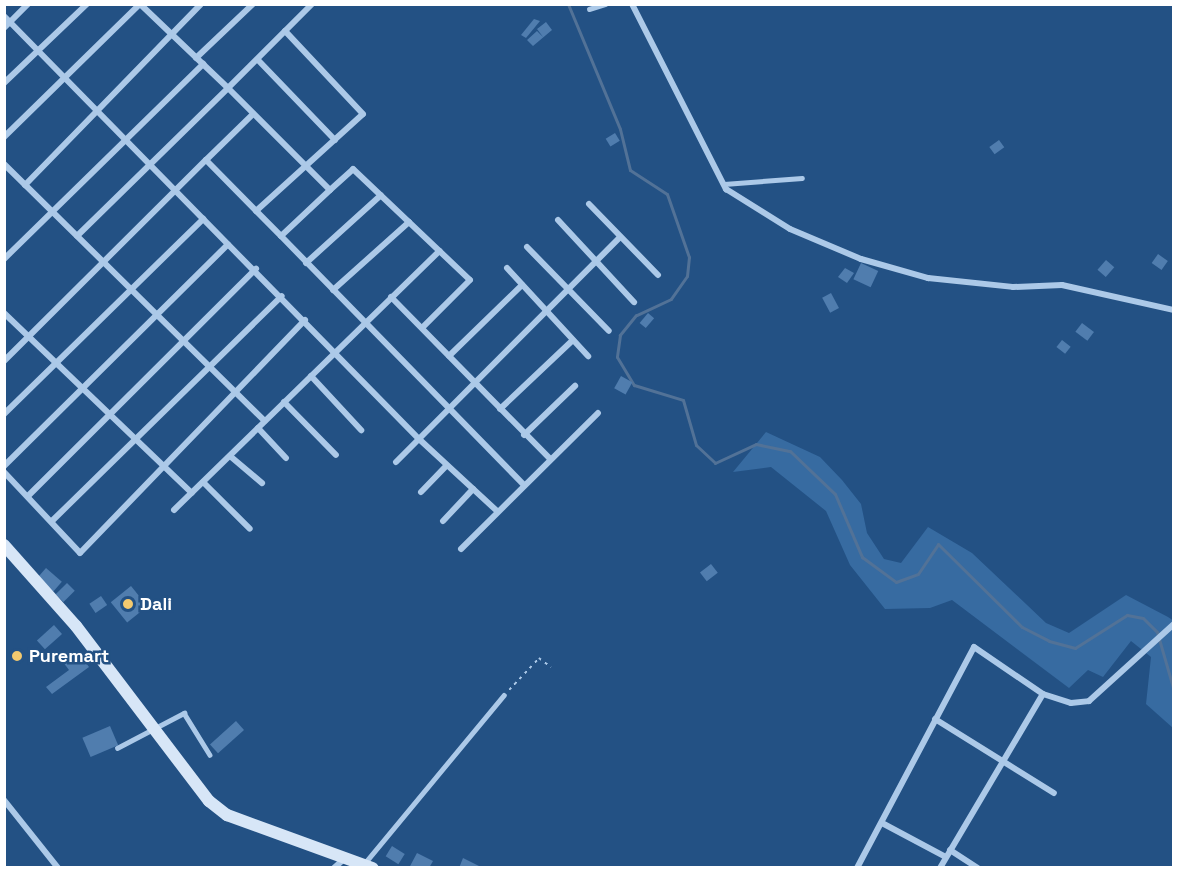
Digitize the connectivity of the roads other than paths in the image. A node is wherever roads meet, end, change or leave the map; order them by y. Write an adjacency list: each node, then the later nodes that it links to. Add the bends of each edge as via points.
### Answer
1 (28, 4): 11 (street)
2 (87, 4): 15 (street)
3 (140, 4): 14 (street); 19 (street)
4 (201, 4): 14 (street)
5 (253, 4): 16 (street)
6 (605, 4): 9 (lane)
7 (632, 4): 33 (street)
8 (306, 6): 13 (street)
9 (589, 9)
10 (4, 16): 11 (street)
11 (11, 22): 12 (street); 15 (street)
12 (4, 28)
13 (285, 31): 17 (street); 26 (street, via 363,114)
14 (170, 33): 16 (street); 22 (street)
15 (41, 51): 19 (street); 20 (street)
16 (196, 57): 18 (street)
17 (258, 60): 21 (street); 26 (street)
18 (202, 64): 21 (street); 25 (street)
19 (66, 77): 22 (street); 24 (street)
20 (4, 84)
21 (228, 88): 23 (street); 29 (street)
22 (97, 110): 25 (street); 32 (street)
23 (253, 114): 27 (street); 30 (street)
24 (4, 137)
25 (125, 140): 29 (street); 38 (street)
26 (335, 140): 30 (street)
27 (206, 160): 34 (street); 39 (street)
28 (4, 164): 32 (street)
29 (148, 165): 34 (street); 43 (street)
30 (306, 166): 35 (street); 39 (street)
31 (802, 178): 33 (lane)
32 (25, 184): 38 (street)
33 (724, 184): 63 (street, via 790,229 861,259 928,278 1013,287 1062,285)
34 (177, 190): 40 (street); 51 (street)
35 (330, 190): 36 (street, via 353,169); 44 (street)
36 (381, 195): 42 (street); 52 (street)
37 (589, 204): 45 (street)
38 (53, 210): 43 (street); 49 (street)
39 (256, 211): 44 (street)
40 (203, 219): 46 (street); 58 (street)
41 (558, 220): 50 (street)
42 (409, 222): 48 (street); 59 (street)
43 (77, 236): 51 (street)
44 (281, 236): 52 (street)
45 (619, 238): 50 (street); 55 (street)
46 (228, 244): 54 (street); 66 (street)
47 (527, 247): 57 (street)
48 (439, 251): 61 (street); 69 (street, via 470,280)
49 (4, 260)
50 (594, 262): 57 (street); 62 (street)
51 (105, 263): 58 (street); 71 (street)
52 (306, 263): 59 (street)
53 (507, 268): 56 (street)
54 (256, 270): 60 (street); 73 (street)
55 (658, 275)
56 (522, 285): 64 (street); 75 (street)
57 (568, 287): 64 (street); 70 (street)
58 (133, 290): 66 (street); 78 (street)
59 (333, 290): 68 (street)
60 (282, 296): 67 (street); 79 (street)
61 (391, 297): 68 (street); 69 (street)
62 (634, 302)
63 (1173, 309)
64 (545, 310): 72 (street); 81 (street)
65 (5, 313): 71 (street)
66 (158, 315): 73 (street); 83 (street)
67 (305, 320): 74 (street); 84 (street)
68 (366, 321): 74 (street); 86 (street)
69 (423, 327): 75 (street)
70 (609, 331)
71 (29, 337): 77 (street); 78 (street)
72 (573, 340): 76 (street); 87 (street)
73 (184, 341): 79 (street); 90 (street)
74 (336, 350): 80 (street); 95 (street)
75 (449, 356): 81 (street)
76 (588, 356)
77 (4, 361)
78 (55, 363): 83 (street); 89 (street)
79 (207, 367): 84 (street); 96 (street)
80 (311, 376): 85 (street); 93 (street)
81 (475, 381): 86 (street); 87 (street)
82 (575, 386): 94 (street)
83 (83, 391): 90 (street); 103 (street)
84 (235, 391): 91 (street); 104 (street)
85 (284, 402): 91 (street); 97 (street)
86 (447, 409): 95 (street); 108 (street)
87 (500, 409): 94 (street)
88 (598, 413): 100 (street)
89 (4, 414)
90 (108, 415): 96 (street); 112 (street)
91 (265, 421): 92 (street)
92 (258, 428): 98 (street); 99 (street)
93 (360, 430)
94 (524, 435): 100 (street)
95 (419, 439): 101 (street); 102 (street)
96 (134, 441): 104 (street); 115 (street)
97 (336, 455)
98 (230, 456): 106 (street); 107 (street)
99 (286, 458)
100 (549, 458): 108 (street)
101 (396, 462)
102 (447, 465): 109 (street); 110 (street)
103 (4, 466)
104 (161, 466): 111 (street); 115 (street, via 80,553)
105 (4, 472): 112 (street)
106 (203, 482): 111 (street); 117 (street)
107 (262, 483)
108 (524, 484): 114 (street)
109 (473, 489): 114 (street); 116 (street)
110 (421, 492)
111 (192, 493): 113 (street)
112 (28, 496): 115 (street)
113 (174, 510)
114 (497, 511): 119 (street)
115 (52, 520)
116 (443, 520)
117 (250, 530)
118 (4, 545): 124 (street, via 76,626)
119 (461, 549)
120 (1173, 624): 121 (street, via 1089,701 1071,703)
121 (1043, 694): 123 (street, via 974,647); 127 (street)
122 (504, 695): 134 (lane)
123 (935, 718): 127 (street); 130 (street)
124 (154, 729): 125 (lane); 126 (lane, via 184,713); 133 (street, via 196,788 227,815)
125 (117, 748)
126 (210, 755)
127 (1003, 761): 128 (street); 131 (street)
128 (1054, 794)
129 (4, 800): 135 (street)
130 (882, 823): 132 (street); 137 (street)
131 (950, 850): 132 (street); 139 (street)
132 (946, 857): 138 (street)
133 (345, 858): 134 (street); 136 (street)
134 (366, 866)
135 (58, 867)
136 (334, 867)
137 (857, 867)
138 (940, 867)
139 (978, 867)

